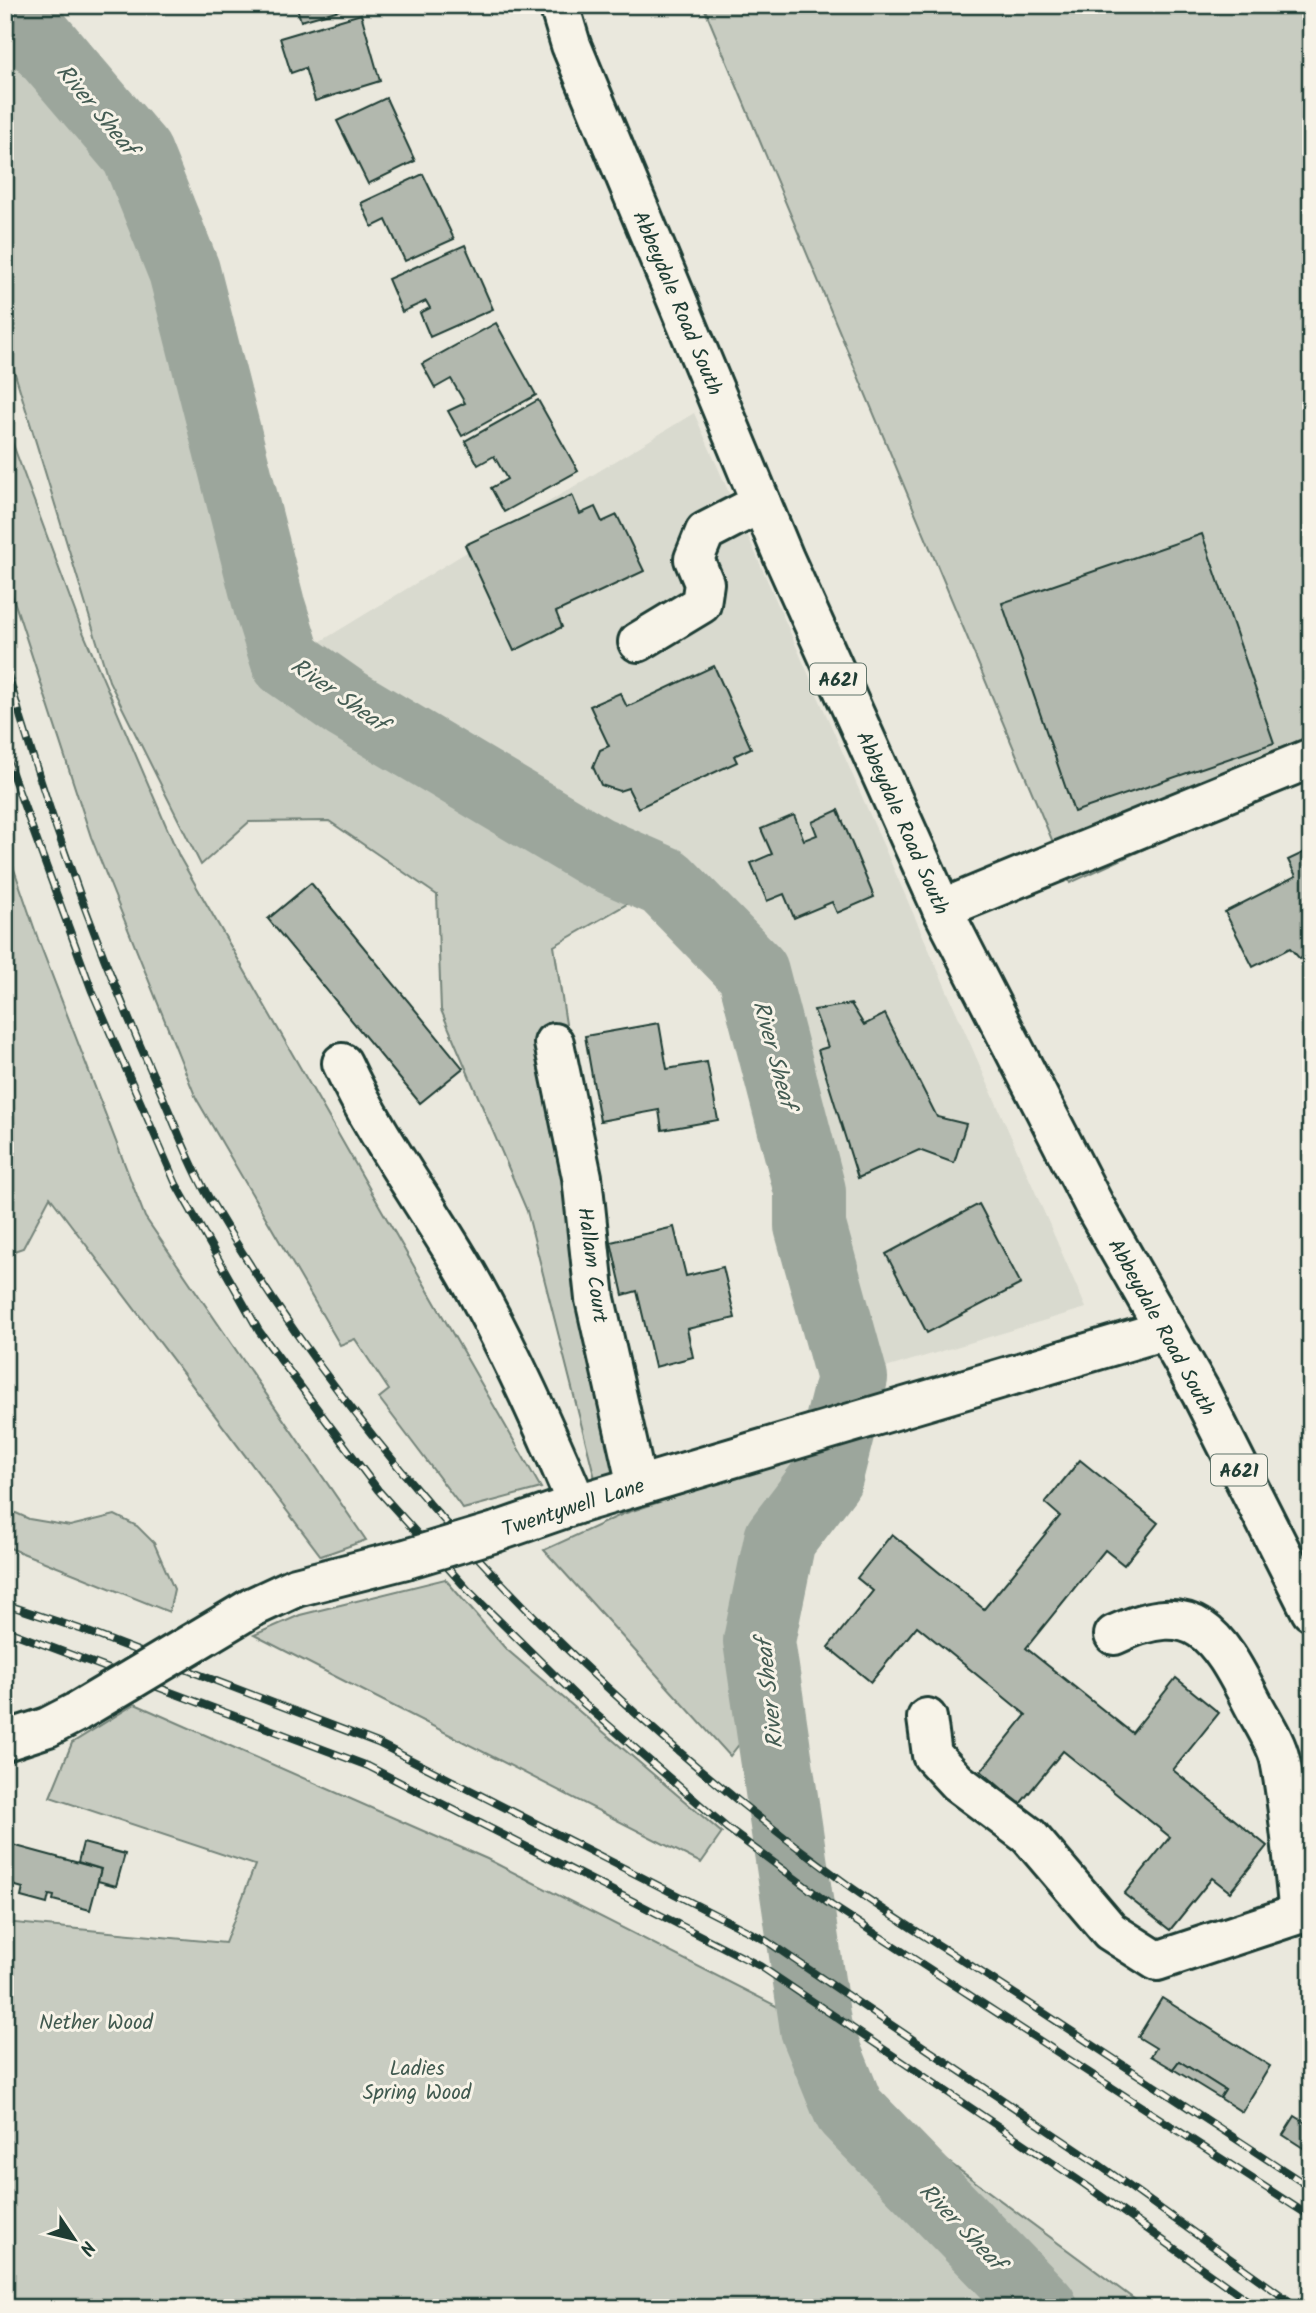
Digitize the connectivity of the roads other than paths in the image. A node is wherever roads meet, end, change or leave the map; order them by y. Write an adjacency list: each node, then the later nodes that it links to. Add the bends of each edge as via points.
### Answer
1 (559, 5): 2 (street, Abbeydale Road South / A621, via 570,45)
2 (761, 503): 3 (street, via 705,532 694,559 704,583 701,604); 5 (street, Abbeydale Road South / A621)
3 (638, 642)
4 (1311, 758): 5 (street)
5 (942, 909): 8 (street, Abbeydale Road South / A621, via 1095,1208)
6 (554, 1044): 9 (street, Hallam Court, via 582,1177 595,1298)
7 (342, 1063): 10 (street, via 359,1100 467,1275 536,1408)
8 (1166, 1330): 9 (street, Twentywell Lane); 11 (street, Abbeydale Road South / A621)
9 (637, 1486): 10 (street, Twentywell Lane)
10 (577, 1504): 14 (street, Twentywell Lane, bridge, via 406,1559 296,1587 253,1607 77,1712)
11 (1311, 1611)
12 (1114, 1634): 15 (street, via 1154,1619 1181,1620 1201,1629 1231,1662 1279,1757)
13 (927, 1718): 15 (street, via 932,1755 957,1782 1029,1836 1110,1931 1157,1961)
14 (5, 1741)
15 (1305, 1912)

